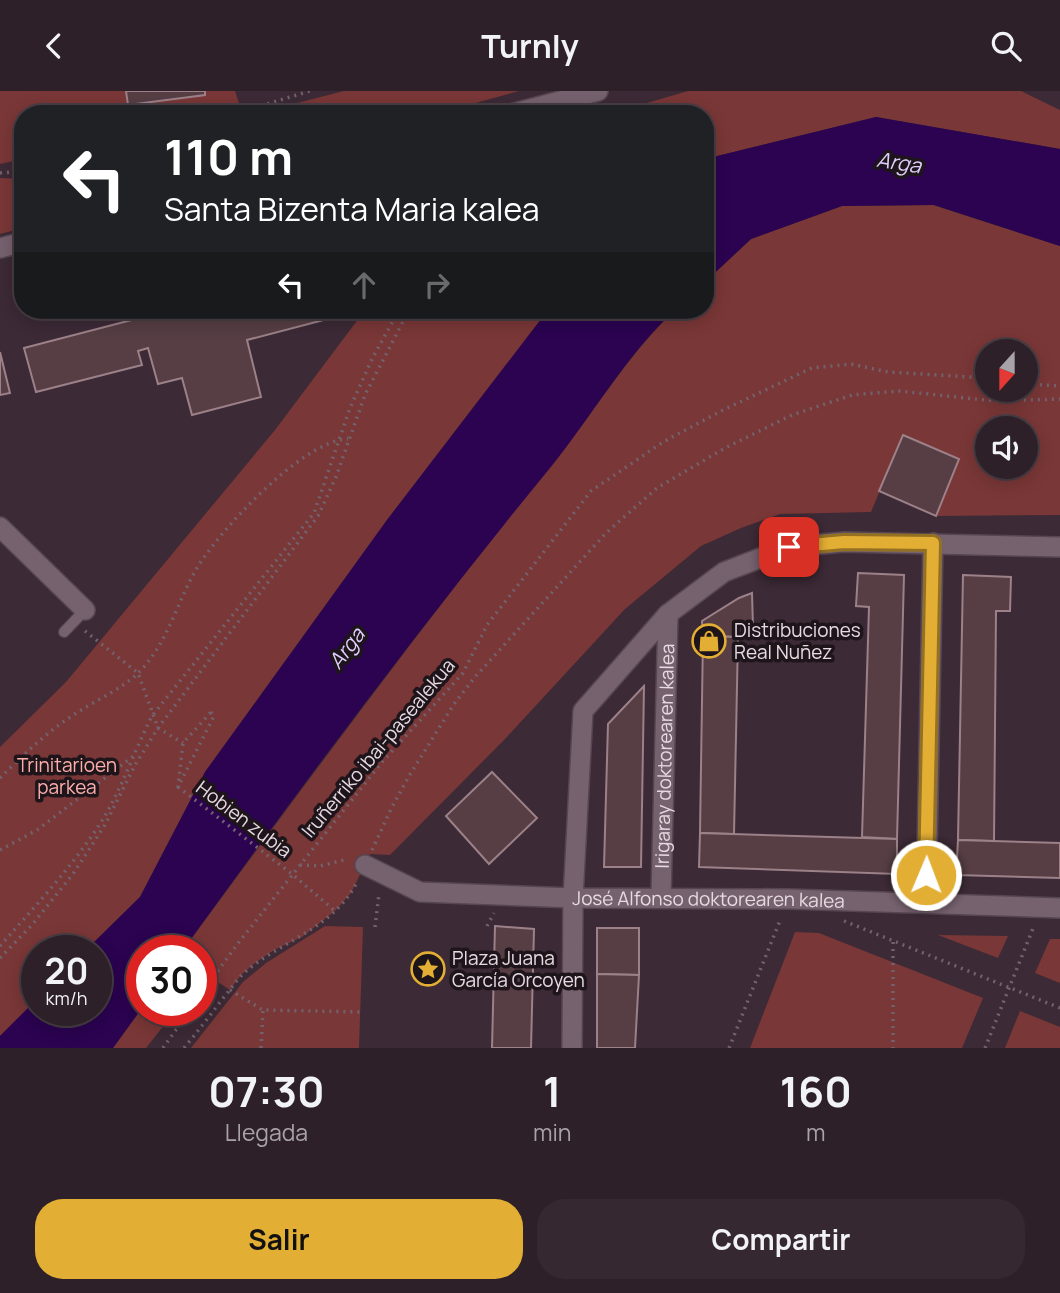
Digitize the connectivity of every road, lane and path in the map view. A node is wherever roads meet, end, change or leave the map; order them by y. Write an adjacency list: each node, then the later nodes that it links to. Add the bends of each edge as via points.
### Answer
1 (310, 91): 3 (path)
2 (598, 91): 4 (street)
3 (268, 105)
4 (545, 105)
5 (394, 319): 12 (path)
6 (404, 319): 11 (path)
7 (975, 377): 28 (path, Iruñerriko ibai-pasealekua, via 888,372 851,364 812,368 663,442 591,491 488,625 463,673 382,762)
8 (1038, 385): 9 (path)
9 (1060, 386)
10 (1060, 399): 29 (path, via 995,401 899,391 852,394 792,415 657,488 606,533 454,704 409,776)
11 (348, 439): 12 (path); 22 (path, via 317,516)
12 (339, 440): 20 (path, via 307,455 260,493 217,540 195,571 164,638); 21 (path, via 314,513)
13 (0, 527): 16 (street)
14 (933, 543): 15 (street); 17 (street, via 789,547 724,572); 34 (street)
15 (1060, 547)
16 (85, 610): 18 (lane)
17 (668, 614): 31 (street, via 583,711); 32 (street, Irigaray doktorearen kalea)
18 (64, 632)
19 (99, 644): 20 (path)
20 (138, 673): 21 (path); 25 (path, via 75,714)
21 (152, 716): 22 (path); 24 (path)
22 (158, 728): 23 (path); 41 (path, via 73,874)
23 (183, 743): 26 (path, Hobien zubia); 26 (path, Hobien zubia, via 211,712 214,716)
24 (136, 754): 27 (path, via 37,829); 40 (path, via 103,818 69,866)
25 (0, 778)
26 (178, 787): 30 (path, Hobien zubia)
27 (0, 850)
28 (300, 865): 29 (path); 30 (path, Iruñerriko ibai-pasealekua)
29 (372, 865): 31 (street, José Alfonso doktorearen kalea, via 420,892); 36 (path); 38 (path)
30 (292, 874): 36 (path, Hobien zubia); 42 (path, Iruñerriko ibai-pasealekua)
31 (573, 898): 32 (street, José Alfonso doktorearen kalea); 52 (street)
32 (660, 898): 33 (street, José Alfonso doktorearen kalea)
33 (789, 899): 34 (street, José Alfonso doktorearen kalea); 53 (path)
34 (926, 903): 35 (street, José Alfonso doktorearen kalea)
35 (1051, 908): 43 (path)
36 (335, 911): 44 (path, via 302,937 255,963)
37 (835, 917): 39 (path)
38 (375, 927)
39 (893, 941): 43 (path); 54 (path)
40 (0, 946)
41 (0, 958)
42 (217, 973)
43 (1009, 987): 45 (path); 55 (path)
44 (230, 990): 46 (path); 50 (path)
45 (1060, 1007)
46 (263, 1010): 47 (path); 51 (path)
47 (360, 1012)
48 (179, 1026): 49 (path)
49 (163, 1048)
50 (184, 1048)
51 (261, 1048)
52 (572, 1048)
53 (729, 1048)
54 (893, 1048)
55 (985, 1048)

